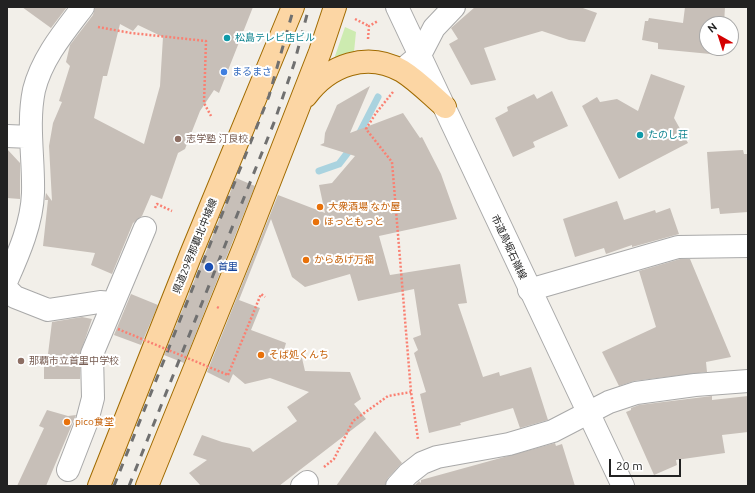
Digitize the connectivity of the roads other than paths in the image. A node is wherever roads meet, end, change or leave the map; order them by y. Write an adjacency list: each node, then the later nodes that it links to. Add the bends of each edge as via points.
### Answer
1 (293, 7): 21 (main road, 県道29号那覇北中城線)
2 (454, 7): 6 (street, via 434,28)
3 (79, 12): 11 (street, via 50,52 34,90)
4 (342, 12): 8 (main road, via 320,52)
5 (389, 13): 6 (street, 市道鳥堀石嶺線)
6 (420, 55): 7 (street); 9 (street, 市道鳥堀石嶺線)
7 (398, 80): 8 (main road, via 385,65 365,62 348,64 323,77); 9 (main road, via 418,83)
8 (298, 107): 22 (main road)
9 (445, 107): 16 (street, 市道鳥堀石嶺線)
10 (7, 136): 11 (street)
11 (31, 137): 14 (street, via 33,194)
12 (144, 228): 17 (street)
13 (748, 246): 16 (street, via 678,247)
14 (7, 280)
15 (7, 289): 17 (street, via 15,297 48,310 100,302)
16 (529, 290): 19 (street, 市道鳥堀石嶺線)
17 (112, 303): 20 (street, via 92,354 93,398)
18 (748, 381): 19 (street, via 636,393)
19 (588, 412): 23 (street, via 553,431 509,444 437,457 422,463); 24 (street, 市道鳥堀石嶺線)
20 (68, 470)
21 (99, 486)
22 (147, 486)
23 (398, 486)
24 (623, 486)

